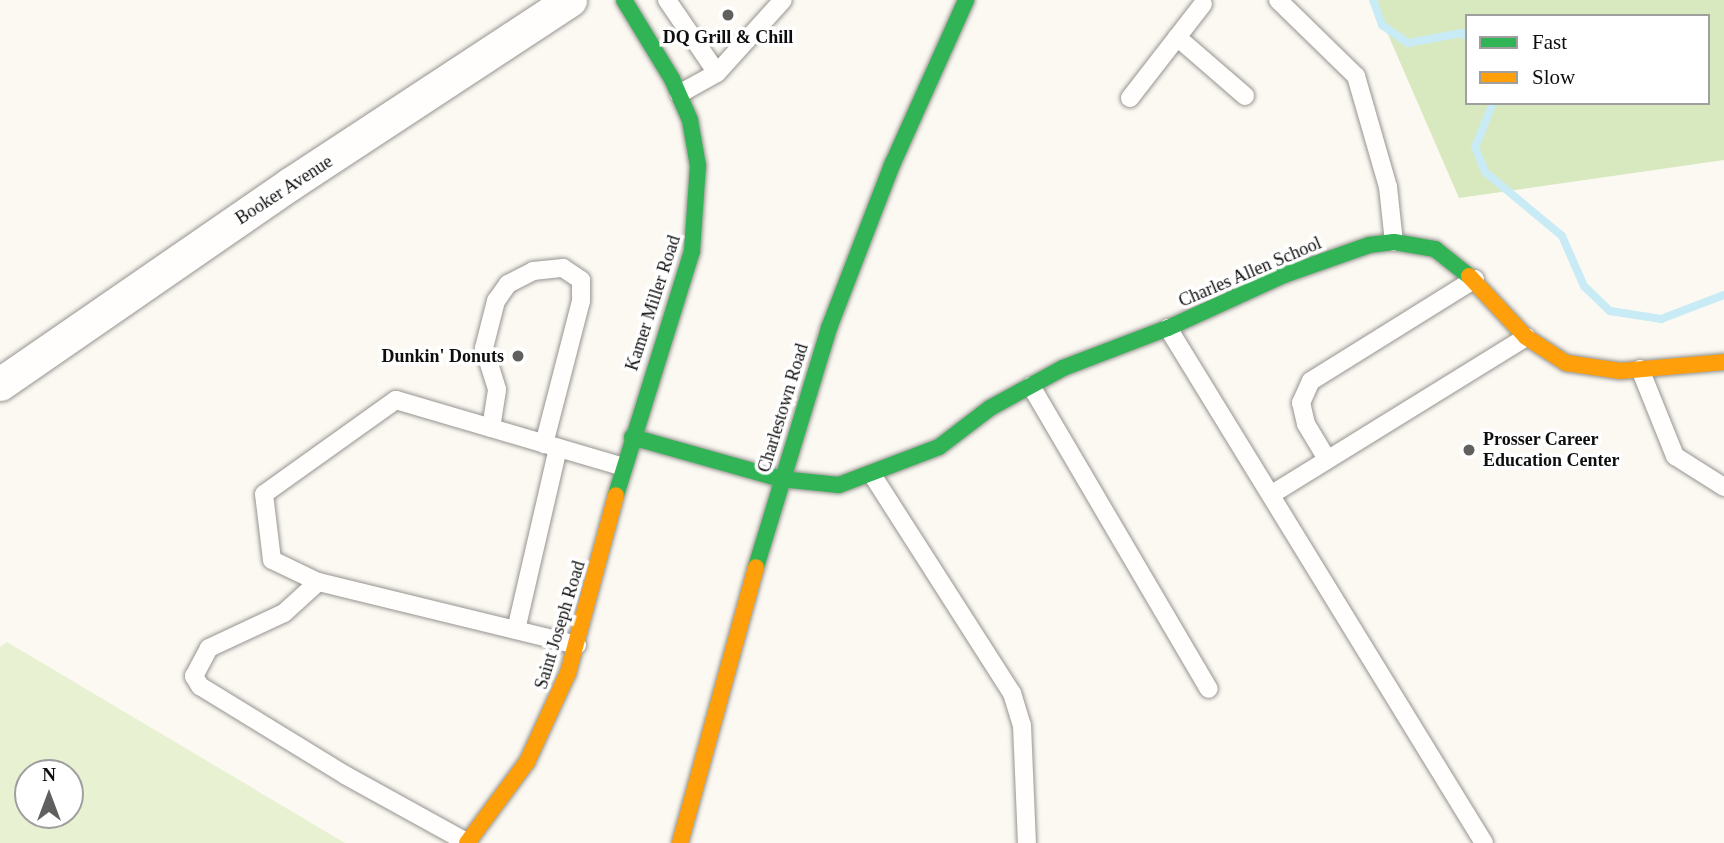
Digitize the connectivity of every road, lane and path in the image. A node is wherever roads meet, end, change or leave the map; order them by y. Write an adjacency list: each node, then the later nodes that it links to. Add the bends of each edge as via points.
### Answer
1 (570, 0): 19 (street, Booker Avenue, via 290,184)
2 (624, 0): 10 (street, Kamer Miller Road)
3 (667, 0): 9 (lane)
4 (783, 0): 9 (lane)
5 (966, 0): 27 (street, Charlestown Road, via 892,165 829,328)
6 (1278, 0): 13 (lane, via 1356,76 1388,187)
7 (1200, 1): 8 (lane)
8 (1177, 37): 11 (lane); 12 (lane)
9 (717, 73): 10 (lane)
10 (679, 94): 22 (street, Kamer Miller Road, via 690,121 698,166 692,251)
11 (1245, 96)
12 (1130, 98)
13 (1394, 242): 14 (street, Charles Allen School, via 1435,249); 15 (street, Charles Allen School, via 1284,275)
14 (1476, 278): 16 (street, Charles Allen School); 24 (lane, via 1311,381 1301,403 1306,424)
15 (1168, 328): 20 (street, Charles Allen School, via 1063,368); 29 (lane)
16 (1526, 337): 18 (street, Charles Allen School, via 1566,363 1591,369); 24 (lane)
17 (1724, 362): 18 (street, Charles Allen School)
18 (1640, 369): 28 (lane, via 1675,456)
19 (0, 384)
20 (1031, 386): 26 (street, Charles Allen School, via 990,408 939,447); 33 (lane)
21 (491, 428): 23 (lane); 23 (lane, via 497,389 484,348 496,301 508,284 533,271 563,268 581,280 581,301); 30 (lane, via 396,400 264,494 272,560)
22 (632, 437): 25 (street, Saint Joseph Road); 27 (street)
23 (551, 446): 25 (lane); 31 (lane)
24 (1327, 459): 29 (lane)
25 (623, 467): 32 (street, Saint Joseph Road)
26 (873, 475): 27 (street, Charles Allen School, via 839,485); 36 (lane, via 1012,693 1023,725)
27 (781, 479): 35 (street, Charlestown Road)
28 (1723, 484)
29 (1272, 494): 37 (lane)
30 (318, 582): 31 (lane); 34 (lane, via 284,613 209,648 194,676 200,686)
31 (516, 630): 32 (lane)
32 (577, 645): 34 (street, Saint Joseph Road, via 550,719 527,762)
33 (1209, 689)
34 (467, 843)
35 (680, 843)
36 (1027, 843)
37 (1485, 843)

